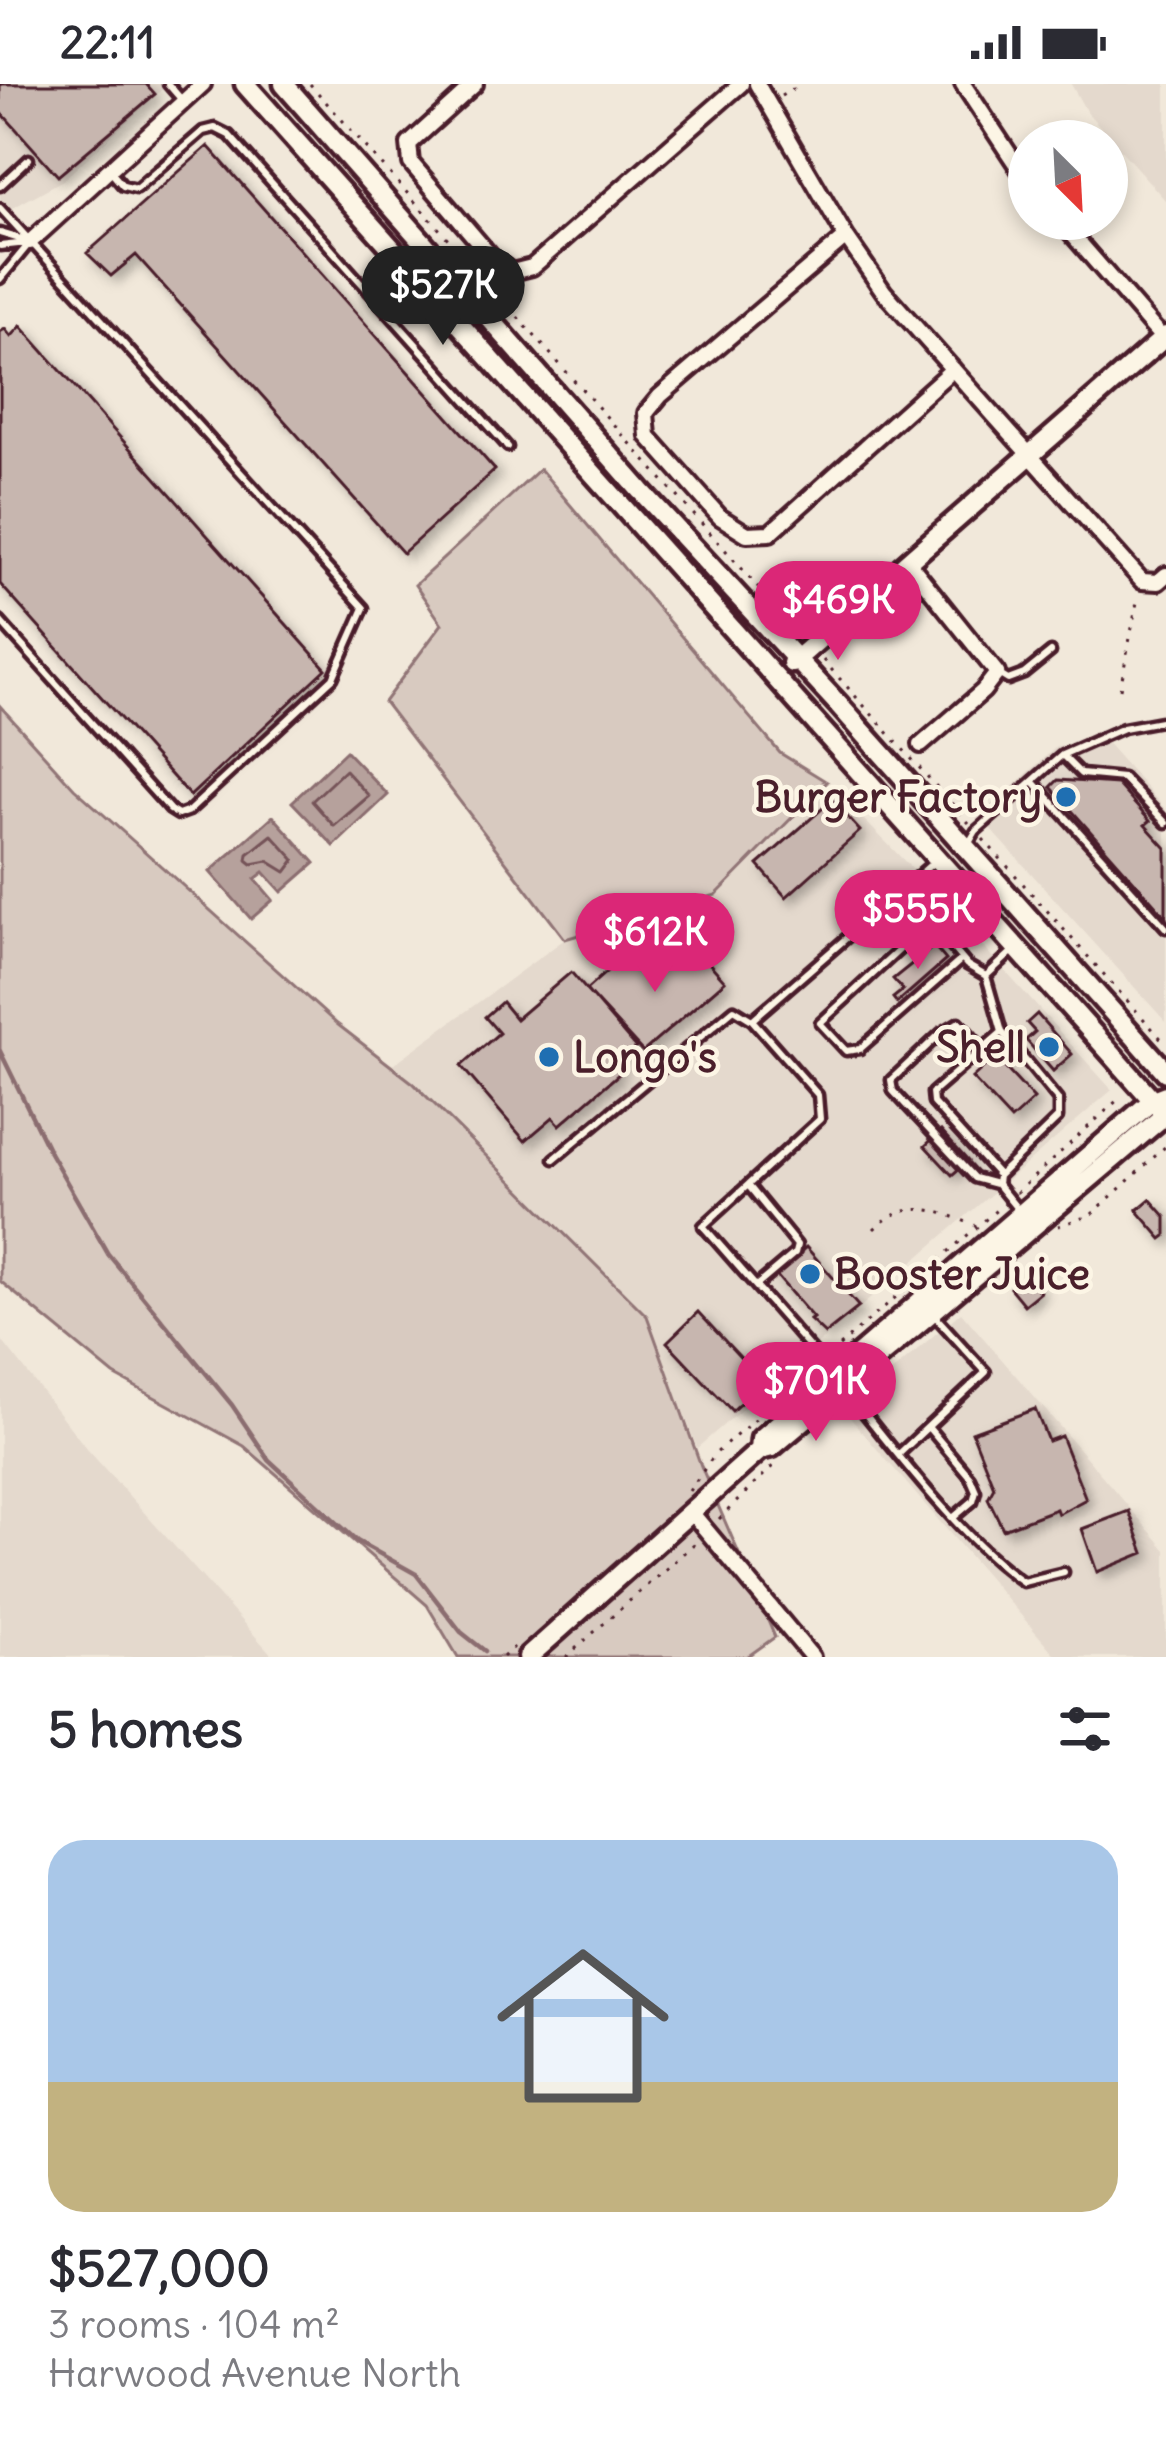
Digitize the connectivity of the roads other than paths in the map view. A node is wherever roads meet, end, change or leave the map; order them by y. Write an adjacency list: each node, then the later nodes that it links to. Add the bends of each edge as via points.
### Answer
1 (168, 84): 9 (lane)
2 (203, 84): 9 (street)
3 (244, 84): 20 (main road)
4 (284, 84): 31 (main road, via 641,490)
5 (475, 84): 6 (street, via 409,144 411,163 512,272 532,267)
6 (741, 84)
7 (757, 84): 16 (street)
8 (963, 84): 10 (street)
9 (183, 102): 12 (street)
10 (1008, 152)
11 (29, 159): 13 (lane)
12 (108, 169): 18 (street); 22 (lane, via 136,189 203,131 229,135)
13 (0, 186)
14 (0, 208): 18 (lane)
15 (0, 233): 18 (lane)
16 (846, 237): 24 (street); 24 (street, via 660,396 646,413 648,436 720,517 747,534 770,533)
17 (1078, 240): 23 (street)
18 (30, 242): 19 (lane); 21 (lane); 29 (lane, via 364,608 333,679 178,815)
19 (0, 246)
20 (409, 269): 22 (lane); 33 (main road)
21 (0, 279)
22 (376, 299): 25 (lane)
23 (1165, 338): 26 (main road)
24 (953, 368): 26 (street)
25 (508, 447)
26 (1029, 455): 27 (main road); 28 (street, via 1142,581)
27 (909, 562): 31 (main road); 32 (street)
28 (1166, 575)
29 (0, 621)
30 (1052, 652): 32 (lane, via 1024,674 1008,680)
31 (804, 653): 33 (main road); 36 (main road)
32 (997, 673): 36 (street)
33 (774, 678): 40 (main road)
34 (1166, 719): 35 (lane)
35 (1062, 755): 37 (lane); 38 (lane, via 1081,774 1123,778)
36 (909, 756): 39 (main road, via 946,823)
37 (1034, 782): 39 (lane); 41 (lane)
38 (1166, 824)
39 (972, 839): 40 (main road); 48 (main road)
40 (941, 863): 42 (main road); 45 (lane)
41 (1166, 928)
42 (1017, 949): 44 (lane); 49 (main road)
43 (962, 959): 43 (lane, via 933,925 924,927 820,1024 846,1051 860,1049); 44 (lane)
44 (986, 976): 46 (lane)
45 (752, 1020): 50 (lane, via 734,1010); 52 (lane, via 818,1095 820,1119)
46 (1002, 1032): 47 (lane); 51 (lane, via 1058,1100 1058,1118)
47 (982, 1049): 51 (lane, via 932,1093 933,1103); 51 (lane, via 959,1022 891,1080 974,1178)
48 (1166, 1072)
49 (1163, 1108): 53 (main road); 55 (main road)
50 (554, 1159)
51 (998, 1180): 53 (lane)
52 (748, 1185): 54 (lane, via 797,1246); 54 (lane, via 704,1226)
53 (1022, 1214): 56 (main road)
54 (756, 1286): 56 (lane)
55 (931, 1312): 56 (main road); 57 (lane, via 986,1372)
56 (838, 1380): 58 (lane); 59 (main road)
57 (928, 1427): 58 (lane); 60 (lane, via 976,1491)
58 (899, 1453): 60 (lane)
59 (691, 1512): 62 (main road); 63 (street)
60 (954, 1516): 61 (lane, via 1023,1582)
61 (1064, 1572)
62 (528, 1657)
63 (812, 1657)

